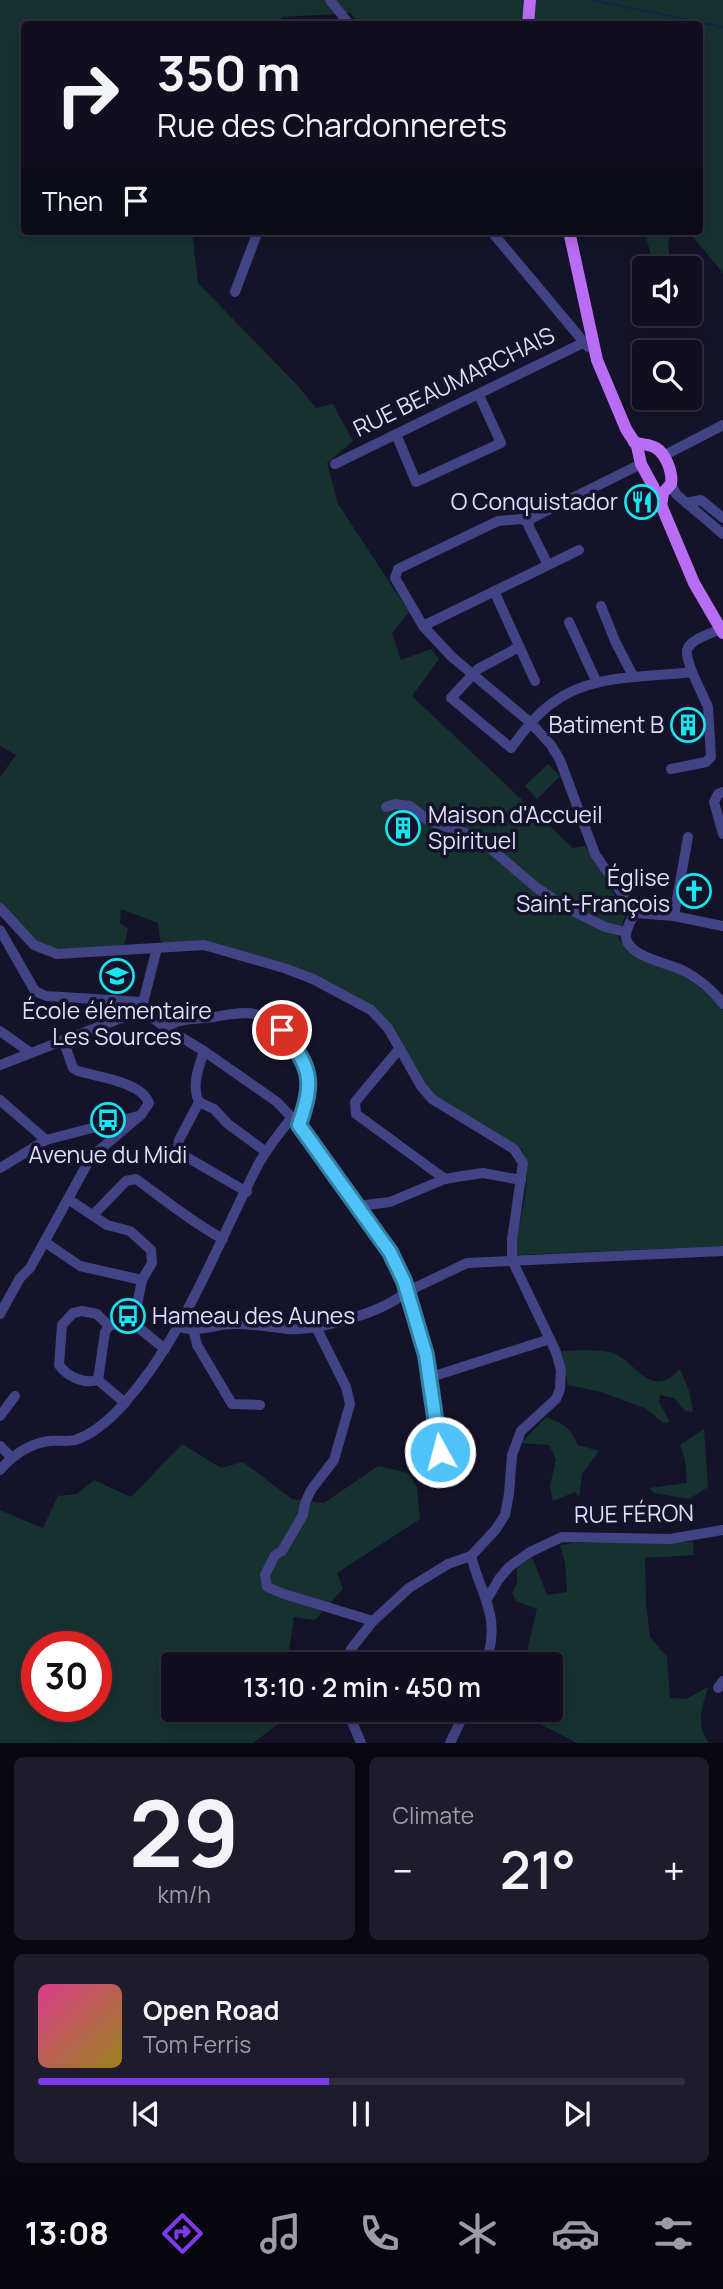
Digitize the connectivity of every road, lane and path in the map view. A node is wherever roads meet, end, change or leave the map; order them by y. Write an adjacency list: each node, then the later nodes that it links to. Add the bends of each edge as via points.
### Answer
1 (330, 0): 3 (street)
2 (530, 0): 4 (main road)
3 (347, 21)
4 (528, 21)
5 (256, 235): 8 (street)
6 (494, 235): 10 (street)
7 (570, 235): 9 (main road)
8 (235, 292)
9 (588, 319): 10 (street); 11 (main road)
10 (572, 328): 11 (street)
11 (585, 340): 12 (street, RUE BEAUMARCHAIS); 15 (main road)
12 (479, 395): 14 (street, RUE BEAUMARCHAIS); 14 (street, via 500,443 416,482)
13 (723, 425): 16 (street)
14 (396, 434): 17 (street, RUE BEAUMARCHAIS)
15 (640, 452): 16 (main road, via 657,448); 18 (main road); 21 (street)
16 (663, 456): 18 (main road, via 671,473)
17 (335, 464)
18 (666, 488): 19 (street); 29 (main road, via 661,507 694,583)
19 (686, 503): 20 (street, via 702,500); 22 (street)
20 (723, 518)
21 (528, 522): 24 (street); 28 (street, via 498,521 398,569 395,578)
22 (723, 534)
23 (579, 550): 24 (street)
24 (548, 565): 25 (street)
25 (494, 591): 28 (street); 30 (street)
26 (601, 606): 33 (street)
27 (569, 622): 35 (street)
28 (423, 626): 32 (street)
29 (722, 631): 31 (street, via 688,647)
30 (519, 647): 32 (street); 34 (street)
31 (692, 672): 33 (street); 37 (street, via 708,707 711,757)
32 (471, 674): 36 (street); 36 (street, via 451,698 511,748)
33 (632, 676): 35 (street)
34 (536, 681)
35 (597, 683): 36 (street, via 571,691)
36 (531, 723): 43 (street, via 555,752 595,853)
37 (671, 769)
38 (723, 792): 40 (street, via 714,802)
39 (386, 807): 47 (street, via 410,806 429,821 477,837 565,907)
40 (723, 834)
41 (688, 837): 44 (street)
42 (0, 908): 48 (street, via 34,945 57,954)
43 (635, 913): 44 (street); 47 (street)
44 (674, 916): 45 (street)
45 (723, 926)
46 (0, 930): 50 (street, via 35,990 46,996)
47 (626, 932): 49 (street, via 634,951 683,971)
48 (157, 948): 50 (street); 54 (street, via 216,947 313,979 371,1010)
49 (723, 1004)
50 (142, 1006): 51 (street); 53 (street)
51 (166, 1028): 55 (street); 61 (street, via 189,1020 246,1013 273,1023 308,1070 310,1088)
52 (0, 1031): 56 (street)
53 (63, 1040): 56 (street); 60 (street, via 73,1068 133,1086 146,1096 149,1103)
54 (400, 1048): 65 (street, via 355,1102 356,1114); 66 (street, via 432,1098 514,1149 523,1163)
55 (204, 1051): 59 (street, via 195,1080); 61 (street, via 263,1091)
56 (31, 1053): 57 (street)
57 (0, 1065)
58 (0, 1100): 62 (street)
59 (199, 1102): 63 (street, via 214,1109); 67 (street, via 177,1146 183,1155)
60 (141, 1115): 62 (street); 68 (street, via 92,1157)
61 (295, 1121): 63 (street); 69 (street)
62 (46, 1140): 64 (street)
63 (266, 1153): 67 (street)
64 (0, 1168)
65 (445, 1179): 66 (street, via 482,1173); 69 (street, via 390,1202)
66 (522, 1180): 74 (street)
67 (247, 1192): 71 (street)
68 (68, 1199): 70 (street); 72 (street)
69 (357, 1206): 76 (street, via 390,1252)
70 (93, 1215): 71 (street, via 126,1181 136,1179); 75 (street, via 107,1225 130,1231 151,1250 152,1262)
71 (223, 1239): 80 (street)
72 (45, 1242): 75 (street, via 80,1266); 77 (street)
73 (723, 1251): 74 (street)
74 (512, 1260): 76 (street, via 467,1263); 83 (street)
75 (142, 1280): 78 (street)
76 (407, 1292): 81 (street, via 356,1317); 85 (street)
77 (0, 1314)
78 (134, 1321): 79 (street); 84 (street)
79 (109, 1326): 86 (street, via 104,1332); 86 (street, via 97,1314 82,1311 73,1313 62,1325 59,1365 81,1380)
80 (180, 1327): 82 (street); 84 (street)
81 (316, 1327): 82 (street, via 231,1324); 98 (street, via 350,1404 334,1460 311,1490 303,1515 275,1555 265,1575 267,1587)
82 (193, 1328): 89 (street, via 197,1345 232,1404)
83 (550, 1339): 85 (street); 96 (street, via 561,1370 560,1389 556,1399 521,1431 512,1455 505,1515)
84 (165, 1349): 88 (street)
85 (431, 1377): 92 (street)
86 (98, 1380): 88 (street)
87 (15, 1396): 90 (street)
88 (125, 1403): 93 (street, via 108,1421 74,1440 48,1441)
89 (260, 1405)
90 (0, 1416)
91 (0, 1446): 93 (street)
92 (440, 1452)
93 (11, 1457): 94 (street)
94 (0, 1470)
95 (723, 1530): 97 (street, RUE FÉRON, via 670,1539 562,1537 509,1567)
96 (471, 1556): 97 (street); 98 (street, via 427,1575)
97 (487, 1599): 100 (street, via 494,1634)
98 (373, 1621): 99 (street)
99 (350, 1652)
100 (489, 1652)
101 (352, 1722): 103 (street)
102 (461, 1722): 104 (street)
103 (361, 1743)
104 (450, 1743)

